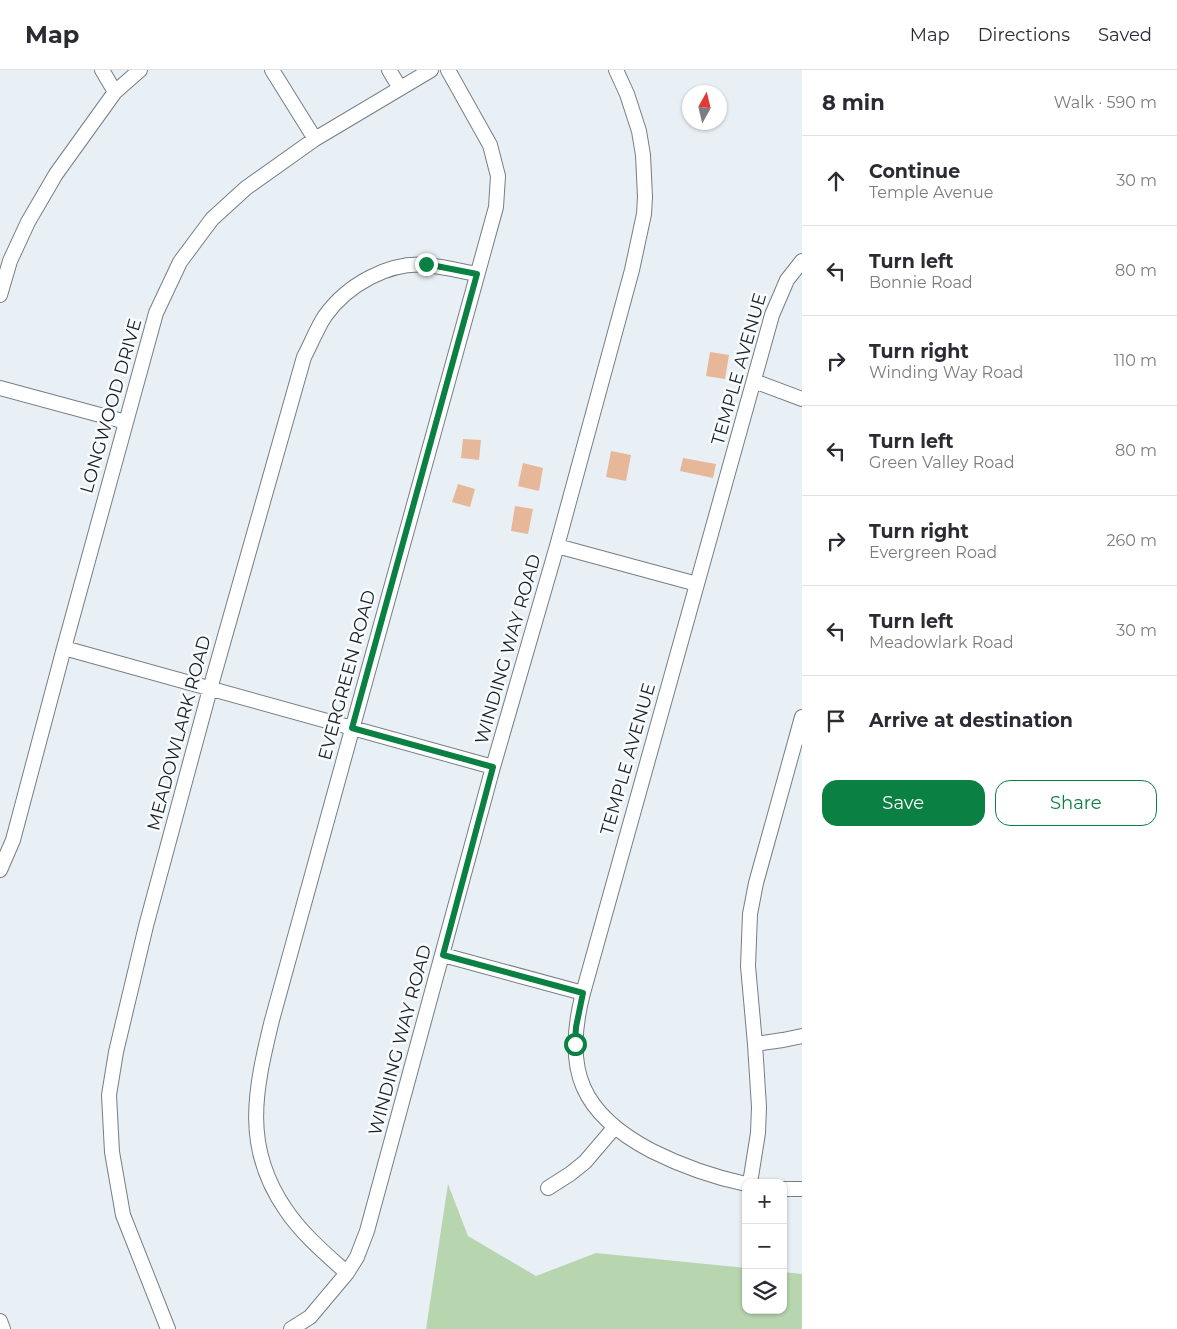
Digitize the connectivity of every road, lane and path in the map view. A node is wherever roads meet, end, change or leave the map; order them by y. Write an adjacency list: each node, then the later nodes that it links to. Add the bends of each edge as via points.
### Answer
1 (102, 70): 9 (street)
2 (140, 70): 9 (street)
3 (272, 70): 10 (street)
4 (389, 70): 8 (street)
5 (431, 70): 8 (street, LONGWOOD DRIVE)
6 (448, 70): 12 (street, EVERGREEN ROAD, via 490,145 498,176 496,207)
7 (616, 70): 18 (street, WINDING WAY ROAD, via 642,144 644,214 632,270)
8 (400, 88): 10 (street, LONGWOOD DRIVE)
9 (114, 92): 13 (street, via 56,174 28,222 10,261)
10 (315, 139): 17 (street, LONGWOOD DRIVE, via 246,188 212,220 180,262 156,313)
11 (802, 261): 14 (street, TEMPLE AVENUE, via 787,280 777,302)
12 (477, 274): 21 (street, MEADOWLARK ROAD, via 426,264 394,268 366,278 340,298 325,317 304,357); 23 (street, EVERGREEN ROAD)
13 (0, 295)
14 (754, 381): 16 (street); 19 (street, TEMPLE AVENUE)
15 (0, 388): 17 (street)
16 (802, 399)
17 (126, 422): 20 (street, LONGWOOD DRIVE)
18 (557, 546): 19 (street); 24 (street, WINDING WAY ROAD)
19 (697, 584): 27 (street, TEMPLE AVENUE)
20 (64, 648): 21 (street); 25 (street, LONGWOOD DRIVE, via 13,840)
21 (210, 688): 23 (street); 39 (street, MEADOWLARK ROAD, via 146,926 109,1095 112,1152 123,1215)
22 (802, 717): 29 (street, via 750,914 748,966)
23 (352, 728): 24 (street); 36 (street, EVERGREEN ROAD, via 259,1071 256,1114 258,1151 267,1180 287,1212)
24 (493, 767): 26 (street, WINDING WAY ROAD)
25 (0, 870)
26 (443, 955): 27 (street); 36 (street, WINDING WAY ROAD, via 367,1231)
27 (583, 993): 30 (street, TEMPLE AVENUE, via 575,1036 578,1069 591,1101)
28 (802, 1036): 29 (street)
29 (756, 1044): 31 (street, via 759,1123)
30 (614, 1128): 32 (street, TEMPLE AVENUE, via 677,1162); 33 (street, via 578,1168)
31 (751, 1179)
32 (742, 1183)
33 (548, 1188)
34 (787, 1189): 35 (street)
35 (802, 1189)
36 (347, 1273): 40 (street, WINDING WAY ROAD, via 310,1317)
37 (0, 1321): 38 (street)
38 (3, 1329)
39 (168, 1329)
40 (291, 1329)

